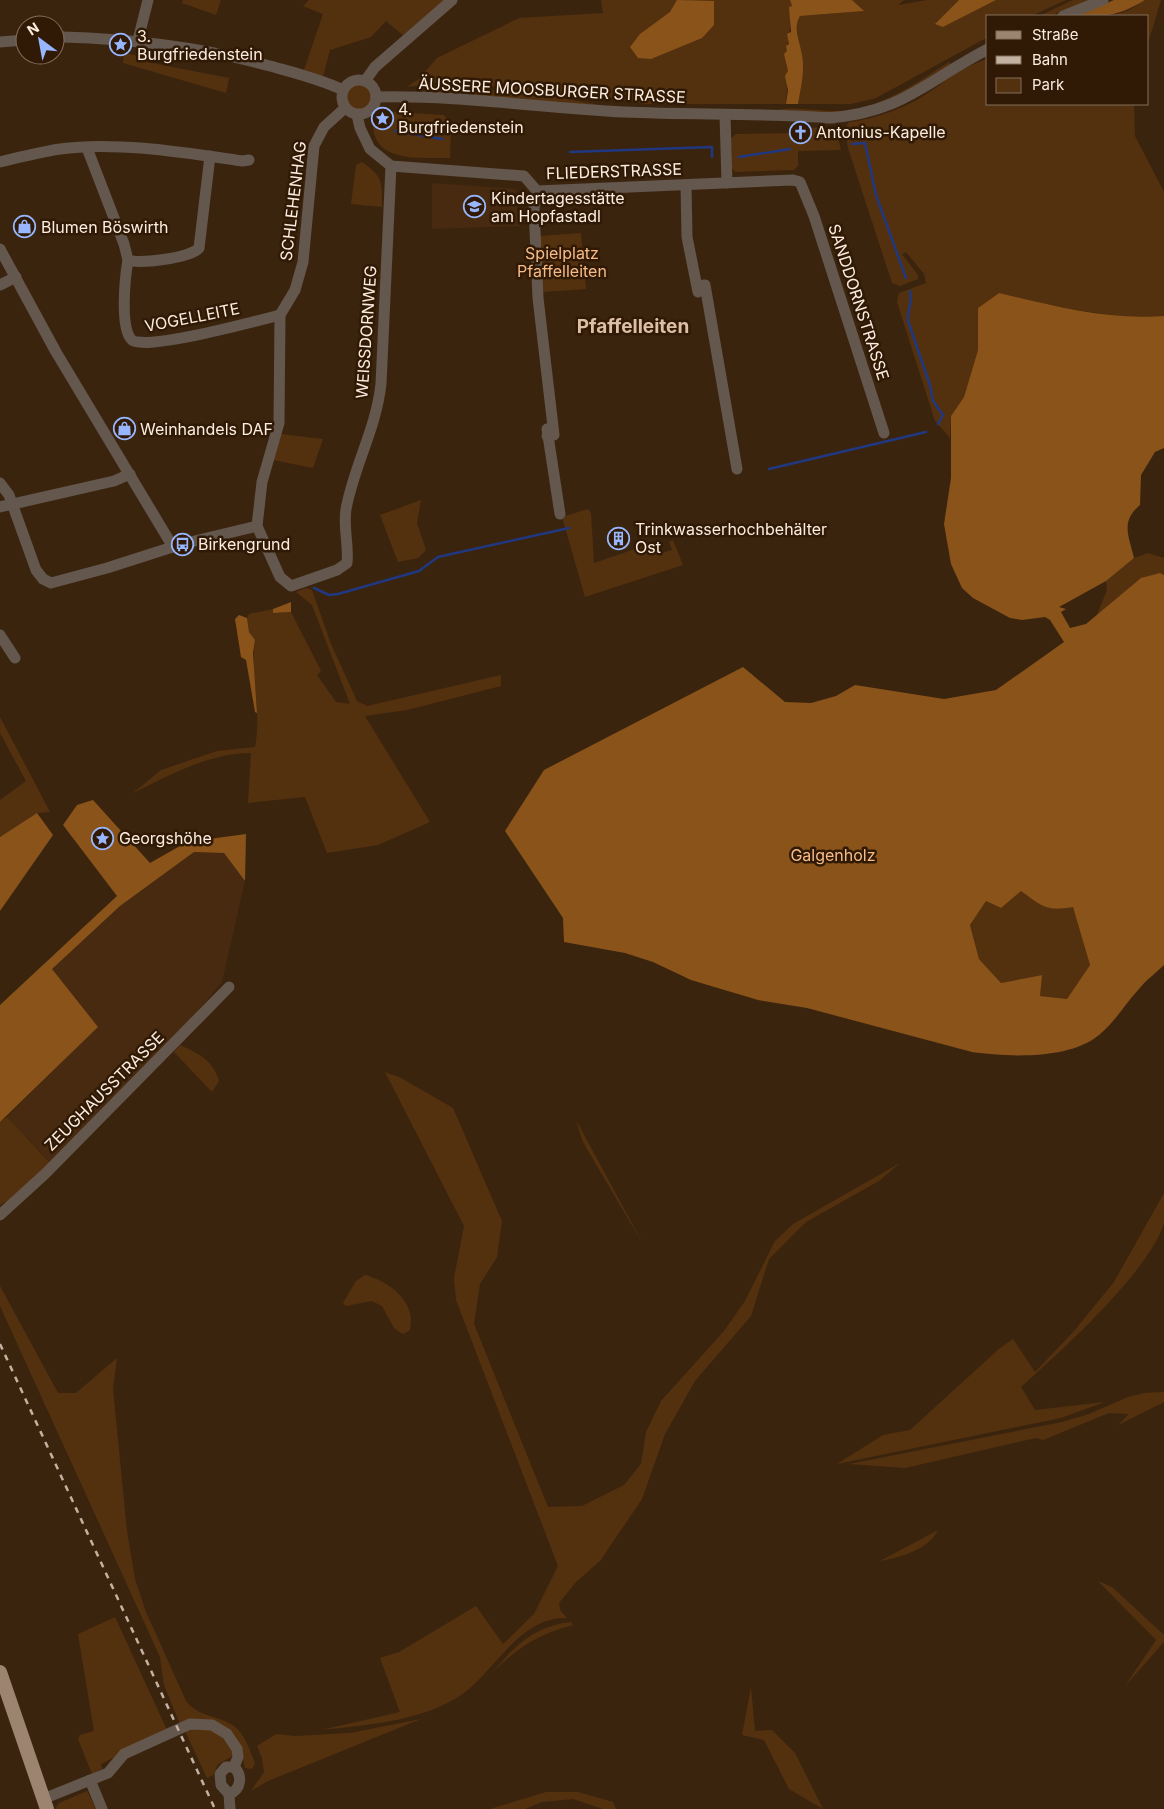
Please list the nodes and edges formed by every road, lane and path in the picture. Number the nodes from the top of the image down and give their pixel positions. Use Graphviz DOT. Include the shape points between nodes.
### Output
graph roads {
  1 [pos="148,0"];
  2 [pos="452,0"];
  3 [pos="1102,0"];
  4 [pos="1065,15"];
  5 [pos="65,36"];
  6 [pos="15,40"];
  7 [pos="138,40"];
  8 [pos="0,42"];
  9 [pos="986,50"];
  10 [pos="365,81"];
  11 [pos="343,90"];
  12 [pos="376,97"];
  13 [pos="345,108"];
  14 [pos="357,115"];
  15 [pos="726,116"];
  16 [pos="87,148"];
  17 [pos="210,156"];
  18 [pos="249,160"];
  19 [pos="0,162"];
  20 [pos="391,166"];
  21 [pos="800,182"];
  22 [pos="727,183"];
  23 [pos="686,185"];
  24 [pos="537,191"];
  25 [pos="0,249"];
  26 [pos="128,260"];
  27 [pos="16,277"];
  28 [pos="0,285"];
  29 [pos="280,315"];
  30 [pos="884,433"];
  31 [pos="737,469"];
  32 [pos="130,474"];
  33 [pos="0,483"];
  34 [pos="12,503"];
  35 [pos="0,507"];
  36 [pos="560,514"];
  37 [pos="257,526"];
  38 [pos="173,547"];
  39 [pos="0,635"];
  40 [pos="15,658"];
  41 [pos="229,987"];
  42 [pos="0,1215"];
  43 [pos="0,1672"];
  44 [pos="234,1767"];
  45 [pos="90,1780"];
  46 [pos="229,1794"];
  47 [pos="45,1804"];
  48 [pos="102,1809"];
  49 [pos="230,1809"];
  1 -- 7 [label="street"];
  2 -- 10 [label="street" via="375,67"];
  3 -- 4 [label="street"];
  5 -- 7 [label="street"];
  6 -- 8 [label="street"];
  7 -- 11 [label="street" via="242,58"];
  9 -- 15 [label="street, ÄUSSERE MOOSBURGER STRASSE" via="905,99 866,114 833,118 774,114"];
  10 -- 11 [label="street" via="352,81"];
  10 -- 12 [label="street" via="374,88"];
  11 -- 13 [label="street" via="341,96"];
  12 -- 14 [label="street" via="371,110"];
  12 -- 15 [label="street, ÄUSSERE MOOSBURGER STRASSE"];
  13 -- 14 [label="street"];
  13 -- 29 [label="street, SCHLEHENHAG" via="324,127 314,146 303,262 295,290"];
  14 -- 20 [label="street" via="370,149"];
  15 -- 22 [label="street"];
  16 -- 17 [label="street"];
  16 -- 19 [label="street" via="59,149"];
  16 -- 26 [label="street"];
  17 -- 18 [label="street"];
  17 -- 26 [label="street" via="197,250 139,263"];
  20 -- 24 [label="street, FLIEDERSTRASSE" via="524,176"];
  20 -- 37 [label="street, WEISSDORNWEG" via="380,391 369,441 347,507 344,525 347,563 296,586 287,584 280,577"];
  21 -- 22 [label="street, FLIEDERSTRASSE"];
  21 -- 30 [label="street, SANDDORNSTRASSE"];
  22 -- 23 [label="street, FLIEDERSTRASSE"];
  23 -- 24 [label="street, FLIEDERSTRASSE"];
  23 -- 31 [label="street" via="687,237 698,286 705,285"];
  24 -- 36 [label="street" via="534,208 538,298 552,420 546,421"];
  25 -- 27 [label="street"];
  26 -- 29 [label="street, VOGELLEITE" via="125,310 130,338 135,342 142,344 183,338"];
  27 -- 28 [label="street"];
  27 -- 32 [label="street"];
  29 -- 37 [label="street" via="279,423 262,482"];
  32 -- 34 [label="street" via="114,481"];
  32 -- 38 [label="street"];
  33 -- 34 [label="street"];
  34 -- 35 [label="street"];
  34 -- 38 [label="street" via="36,570 50,582"];
  37 -- 38 [label="street"];
  39 -- 40 [label="street"];
  41 -- 42 [label="street, ZEUGHAUSSTRASSE" via="45,1174"];
  43 -- 47 [label="main road"];
  44 -- 45 [label="street" via="238,1752 231,1738 217,1727 200,1723 186,1725 128,1753 108,1772"];
  44 -- 46 [label="street" via="240,1779 235,1791"];
  44 -- 46 [label="street" via="226,1767 220,1774 221,1785"];
  45 -- 47 [label="street"];
  45 -- 48 [label="street"];
  46 -- 49 [label="street"];
}
